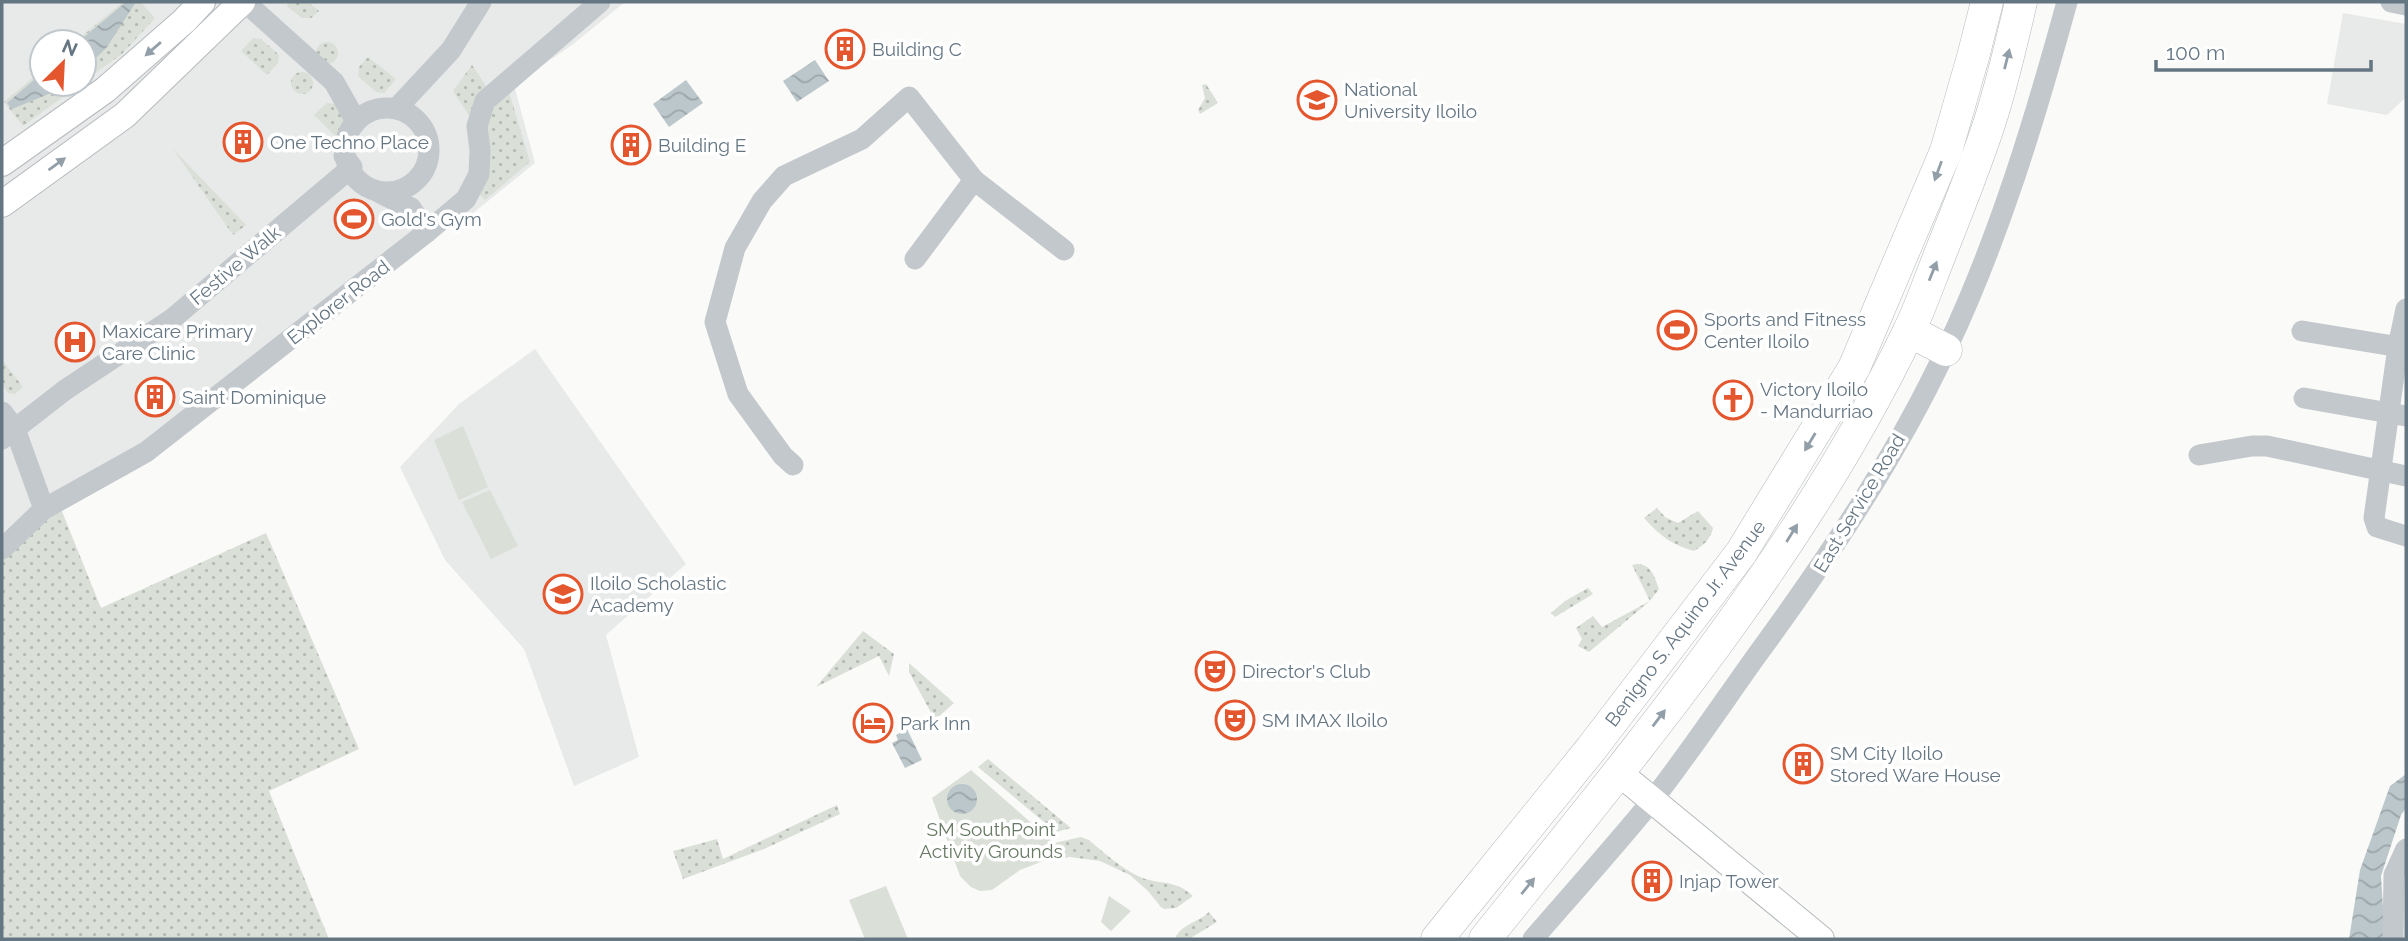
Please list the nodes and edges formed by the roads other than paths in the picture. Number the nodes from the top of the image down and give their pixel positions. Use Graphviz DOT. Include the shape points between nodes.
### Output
graph roads {
  1 [pos="202,2"];
  2 [pos="244,2"];
  3 [pos="481,2"];
  4 [pos="600,2"];
  5 [pos="1987,2"];
  6 [pos="2021,2"];
  7 [pos="2067,2"];
  8 [pos="2391,2"];
  9 [pos="2406,5"];
  10 [pos="184,21"];
  11 [pos="203,41"];
  12 [pos="1959,106"];
  13 [pos="396,109"];
  14 [pos="1991,117"];
  15 [pos="356,121"];
  16 [pos="344,156"];
  17 [pos="2,163"];
  18 [pos="974,180"];
  19 [pos="380,193"];
  20 [pos="2,204"];
  21 [pos="427,232"];
  22 [pos="1064,250"];
  23 [pos="915,259"];
  24 [pos="2406,309"];
  25 [pos="1909,331"];
  26 [pos="2302,331"];
  27 [pos="2402,348"];
  28 [pos="1946,350"];
  29 [pos="2304,398"];
  30 [pos="2397,414"];
  31 [pos="6,426"];
  32 [pos="2199,455"];
  33 [pos="793,465"];
  34 [pos="2379,472"];
  35 [pos="2406,476"];
  36 [pos="44,509"];
  37 [pos="2406,536"];
  38 [pos="2,549"];
  39 [pos="1618,772"];
  40 [pos="1652,800"];
  41 [pos="2406,849"];
  42 [pos="1819,938"];
  43 [pos="1437,939"];
  44 [pos="1485,939"];
  45 [pos="1534,939"];
  46 [pos="2393,939"];
  1 -- 10 [label="main road"];
  2 -- 11 [label="main road"];
  2 -- 15 [label="street" via="334,82"];
  3 -- 13 [label="street" via="451,50"];
  4 -- 21 [label="street, Explorer Road" via="485,102 477,126 479,174 466,199"];
  5 -- 12 [label="highway, Benigno S. Aquino Jr. Avenue"];
  14 -- 6 [label="highway, Benigno S. Aquino Jr. Avenue, one-way"];
  7 -- 28 [label="street, East Service Road" via="2016,174"];
  8 -- 9 [label="street"];
  10 -- 11 [label="main road" via="191,18 203,23"];
  10 -- 17 [label="main road, one-way" via="106,90"];
  20 -- 11 [label="main road, one-way" via="125,115"];
  12 -- 14 [label="highway"];
  12 -- 43 [label="highway, Benigno S. Aquino Jr. Avenue, one-way" via="1934,183 1854,368 1766,515 1591,749"];
  13 -- 15 [label="street" via="382,107"];
  13 -- 19 [label="street" via="425,131 429,157 418,180 407,188"];
  25 -- 14 [label="highway, Benigno S. Aquino Jr. Avenue, one-way"];
  15 -- 16 [label="street" via="349,130"];
  16 -- 19 [label="street" via="356,180"];
  16 -- 31 [label="street, Festive Walk" via="352,167 172,319"];
  18 -- 22 [label="street"];
  18 -- 23 [label="street"];
  18 -- 33 [label="street" via="909,97 862,139 783,176 762,201 735,248 715,322 738,394"];
  19 -- 21 [label="street" via="411,208"];
  21 -- 36 [label="street, Explorer Road" via="146,452"];
  24 -- 27 [label="street"];
  25 -- 28 [label="highway"];
  39 -- 25 [label="highway, Benigno S. Aquino Jr. Avenue, one-way" via="1774,561 1832,471"];
  26 -- 27 [label="street"];
  27 -- 30 [label="street"];
  28 -- 40 [label="street, East Service Road" via="1868,491 1809,584"];
  29 -- 30 [label="street"];
  30 -- 34 [label="street"];
  31 -- 36 [label="street"];
  32 -- 34 [label="street" via="2267,446"];
  34 -- 35 [label="street"];
  34 -- 37 [label="street" via="2377,527"];
  36 -- 38 [label="street, Explorer Road"];
  39 -- 40 [label="main road"];
  44 -- 39 [label="highway, Benigno S. Aquino Jr. Avenue, one-way"];
  40 -- 42 [label="main road"];
  40 -- 45 [label="street, East Service Road"];
  41 -- 46 [label="street" via="2394,875"];
}
